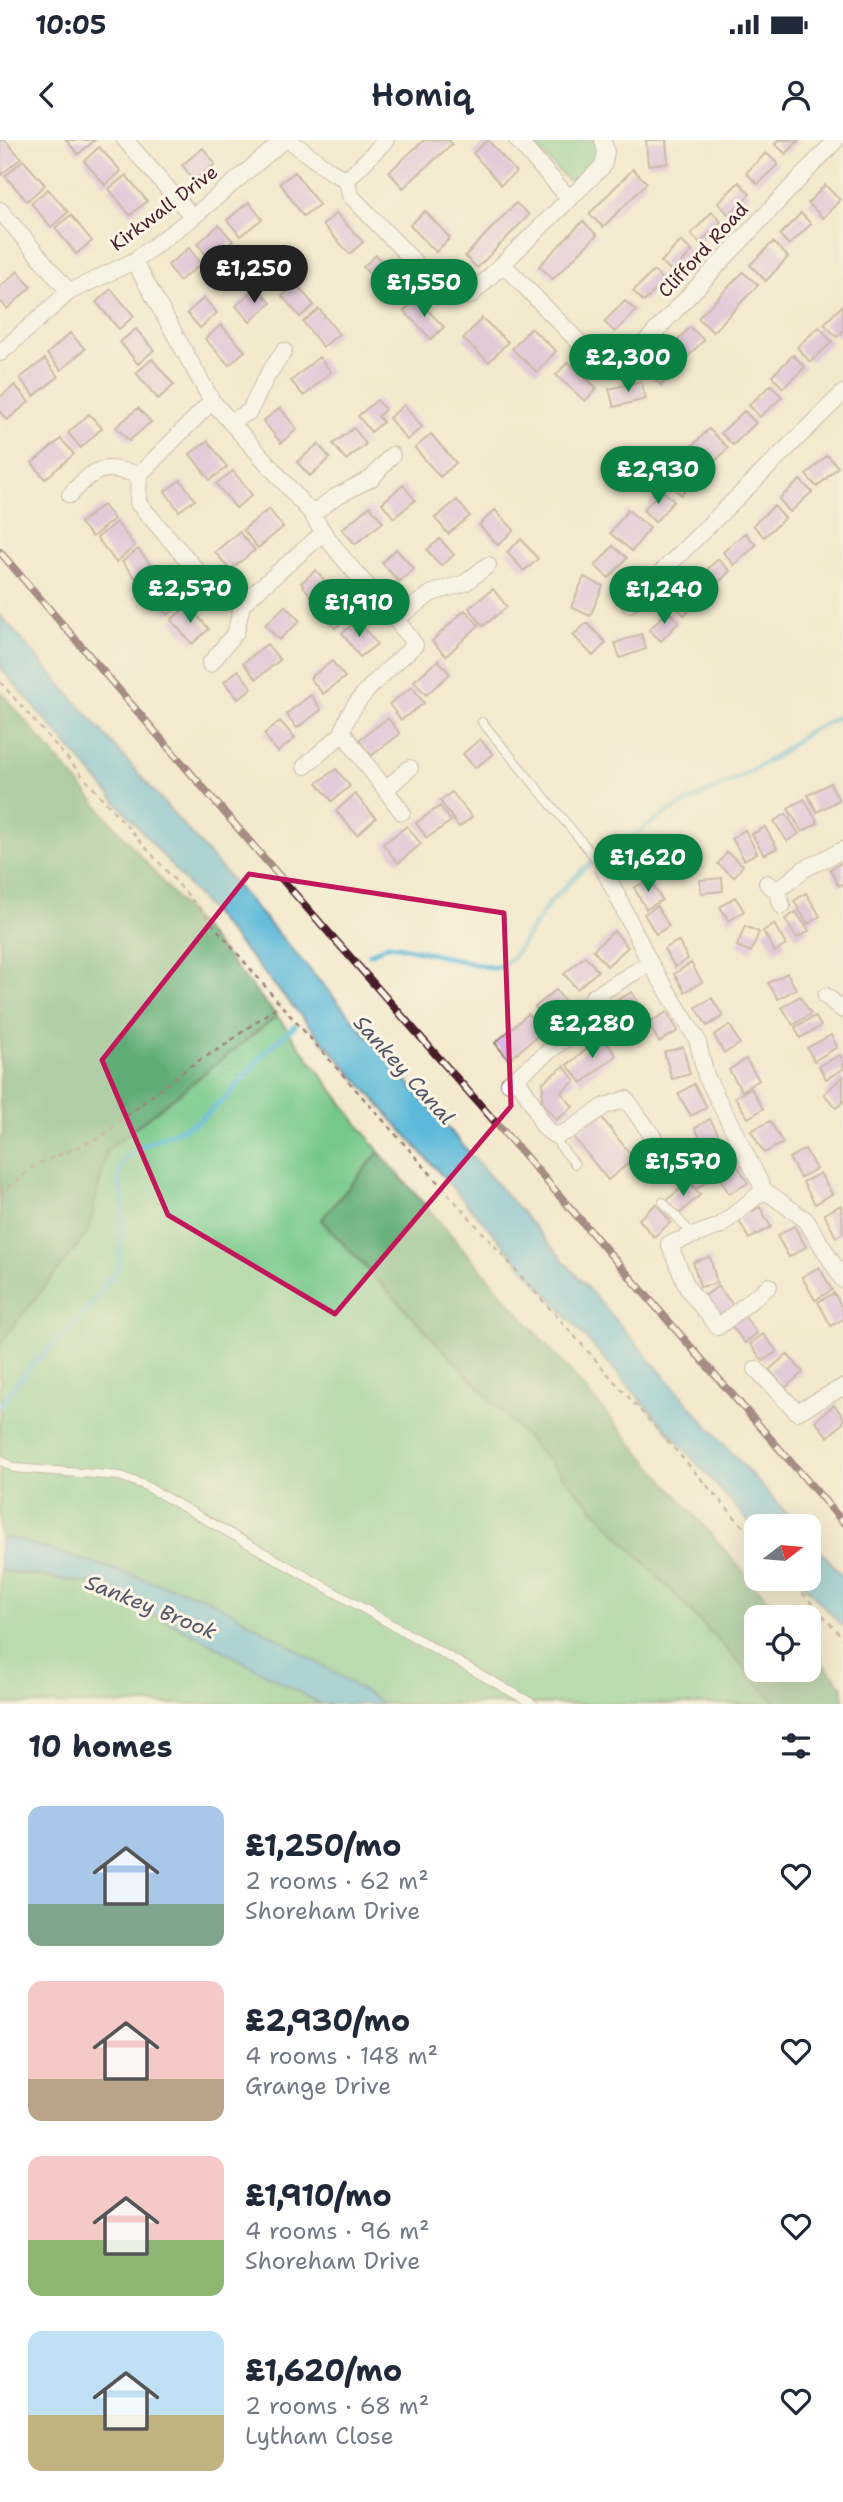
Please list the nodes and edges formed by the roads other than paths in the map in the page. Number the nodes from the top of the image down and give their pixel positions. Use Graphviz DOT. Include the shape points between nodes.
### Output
graph roads {
  1 [pos="125,140"];
  2 [pos="284,140"];
  3 [pos="289,140"];
  4 [pos="386,140"];
  5 [pos="517,140"];
  6 [pos="603,140"];
  7 [pos="836,140"];
  8 [pos="346,180"];
  9 [pos="570,199"];
  10 [pos="0,210"];
  11 [pos="193,217"];
  12 [pos="134,261"];
  13 [pos="504,265"];
  14 [pos="69,292"];
  15 [pos="284,351"];
  16 [pos="0,353"];
  17 [pos="843,393"];
  18 [pos="212,401"];
  19 [pos="230,422"];
  20 [pos="392,455"];
  21 [pos="139,475"];
  22 [pos="69,495"];
  23 [pos="312,513"];
  24 [pos="323,533"];
  25 [pos="488,565"];
  26 [pos="242,604"];
  27 [pos="629,604"];
  28 [pos="397,618"];
  29 [pos="210,664"];
  30 [pos="482,722"];
  31 [pos="343,733"];
  32 [pos="304,765"];
  33 [pos="410,768"];
  34 [pos="386,789"];
  35 [pos="402,812"];
  36 [pos="843,850"];
  37 [pos="603,867"];
  38 [pos="776,893"];
  39 [pos="650,963"];
  40 [pos="826,996"];
  41 [pos="588,1006"];
  42 [pos="843,1010"];
  43 [pos="613,1038"];
  44 [pos="556,1136"];
  45 [pos="659,1145"];
  46 [pos="575,1164"];
  47 [pos="764,1190"];
  48 [pos="663,1202"];
  49 [pos="694,1236"];
  50 [pos="843,1280"];
  51 [pos="769,1286"];
  52 [pos="756,1368"];
  53 [pos="843,1387"];
  54 [pos="0,1460"];
  55 [pos="533,1704"];
  1 -- 11 [label="street"];
  2 -- 11 [label="street, Kirkwall Drive"];
  3 -- 8 [label="street"];
  4 -- 8 [label="street"];
  5 -- 9 [label="street"];
  6 -- 9 [label="street" via="603,166"];
  7 -- 13 [label="street, Clifford Road" via="635,353 619,363 599,363"];
  8 -- 13 [label="street" via="350,195 447,297 470,296"];
  9 -- 13 [label="street"];
  10 -- 14 [label="street"];
  11 -- 12 [label="street, Kirkwall Drive"];
  12 -- 14 [label="street, Kirkwall Drive"];
  12 -- 18 [label="street"];
  14 -- 16 [label="street, Kirkwall Drive"];
  15 -- 19 [label="street" via="250,412"];
  17 -- 27 [label="street"];
  18 -- 19 [label="street"];
  18 -- 21 [label="street"];
  19 -- 23 [label="street"];
  20 -- 23 [label="street" via="372,478"];
  21 -- 22 [label="street" via="114,467 91,472"];
  21 -- 26 [label="street" via="138,503 214,590"];
  23 -- 24 [label="street"];
  24 -- 26 [label="street"];
  24 -- 28 [label="street"];
  25 -- 28 [label="street" via="465,583 432,593"];
  26 -- 29 [label="street" via="236,632"];
  28 -- 31 [label="street" via="415,645 345,719"];
  30 -- 37 [label="lane"];
  31 -- 32 [label="street"];
  31 -- 34 [label="street"];
  33 -- 34 [label="street"];
  34 -- 35 [label="street"];
  36 -- 38 [label="street" via="804,869"];
  37 -- 39 [label="street"];
  39 -- 41 [label="street" via="593,997"];
  39 -- 47 [label="street" via="697,1039 706,1076"];
  40 -- 42 [label="street"];
  41 -- 43 [label="lane"];
  41 -- 44 [label="street" via="576,1030 513,1080 539,1122"];
  44 -- 45 [label="street" via="605,1106 626,1099"];
  44 -- 46 [label="lane"];
  47 -- 49 [label="street" via="720,1226"];
  47 -- 50 [label="street" via="806,1220"];
  48 -- 49 [label="lane"];
  49 -- 51 [label="street" via="669,1244 688,1289 718,1327"];
  52 -- 53 [label="street" via="797,1412"];
  54 -- 55 [label="lane" via="13,1468 120,1476 144,1485"];
}
